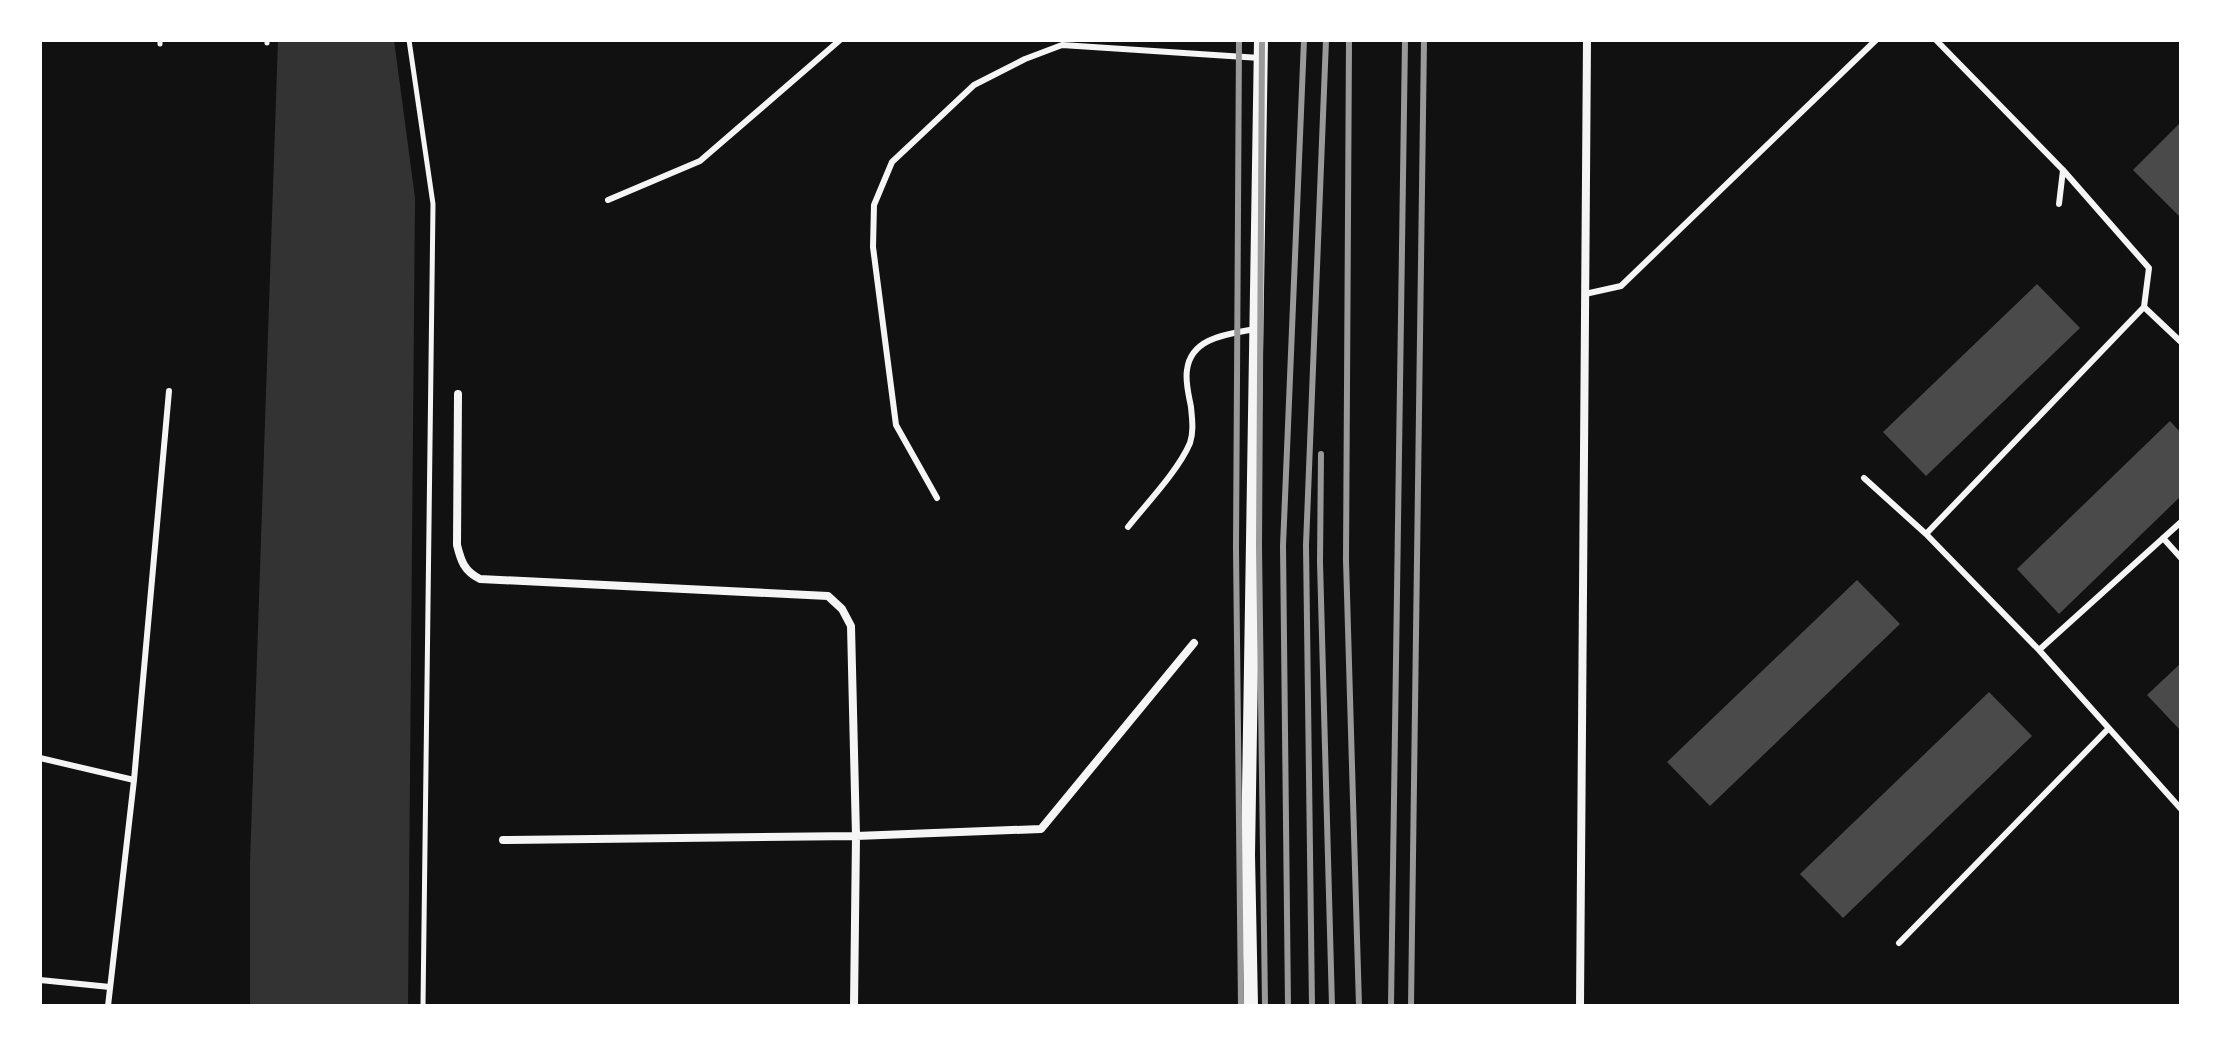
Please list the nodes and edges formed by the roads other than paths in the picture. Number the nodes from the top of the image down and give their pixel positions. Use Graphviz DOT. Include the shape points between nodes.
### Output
graph roads {
  1 [pos="840,40"];
  2 [pos="1261,40"];
  3 [pos="1587,40"];
  4 [pos="1876,40"];
  5 [pos="1936,40"];
  6 [pos="1261,58"];
  7 [pos="2063,170"];
  8 [pos="608,200"];
  9 [pos="2059,204"];
  10 [pos="1585,294"];
  11 [pos="2144,307"];
  12 [pos="1255,329"];
  13 [pos="2181,342"];
  14 [pos="169,391"];
  15 [pos="458,394"];
  16 [pos="1864,478"];
  17 [pos="937,498"];
  18 [pos="2181,522"];
  19 [pos="1128,527"];
  20 [pos="1926,534"];
  21 [pos="2163,538"];
  22 [pos="2181,558"];
  23 [pos="1194,643"];
  24 [pos="2039,650"];
  25 [pos="2108,729"];
  26 [pos="40,758"];
  27 [pos="134,780"];
  28 [pos="2181,809"];
  29 [pos="856,836"];
  30 [pos="503,840"];
  31 [pos="1899,943"];
  32 [pos="40,980"];
  33 [pos="110,987"];
  34 [pos="108,1006"];
  35 [pos="854,1006"];
  36 [pos="1251,1006"];
  37 [pos="1580,1006"];
  1 -- 8 [label="lane" via="700,161"];
  2 -- 6 [label="street"];
  3 -- 10 [label="street"];
  4 -- 10 [label="lane" via="1621,286"];
  5 -- 7 [label="lane"];
  6 -- 12 [label="street"];
  6 -- 17 [label="lane" via="1062,45 974,85 892,162 874,205 873,247 896,425"];
  7 -- 9 [label="lane"];
  7 -- 11 [label="lane" via="2149,268"];
  10 -- 37 [label="street"];
  11 -- 13 [label="lane"];
  11 -- 20 [label="lane"];
  12 -- 19 [label="lane" via="1211,339 1191,358 1190,442"];
  12 -- 36 [label="street"];
  14 -- 27 [label="lane"];
  15 -- 29 [label="street" via="457,545 468,573 480,579 828,596 842,609 851,626"];
  16 -- 20 [label="lane"];
  18 -- 21 [label="lane"];
  20 -- 24 [label="lane"];
  21 -- 22 [label="lane"];
  21 -- 24 [label="lane"];
  23 -- 29 [label="street" via="1041,829"];
  24 -- 25 [label="lane"];
  25 -- 28 [label="lane"];
  25 -- 31 [label="lane"];
  26 -- 27 [label="lane"];
  27 -- 33 [label="lane"];
  29 -- 30 [label="street"];
  29 -- 35 [label="street"];
  32 -- 33 [label="lane"];
  33 -- 34 [label="lane"];
}
